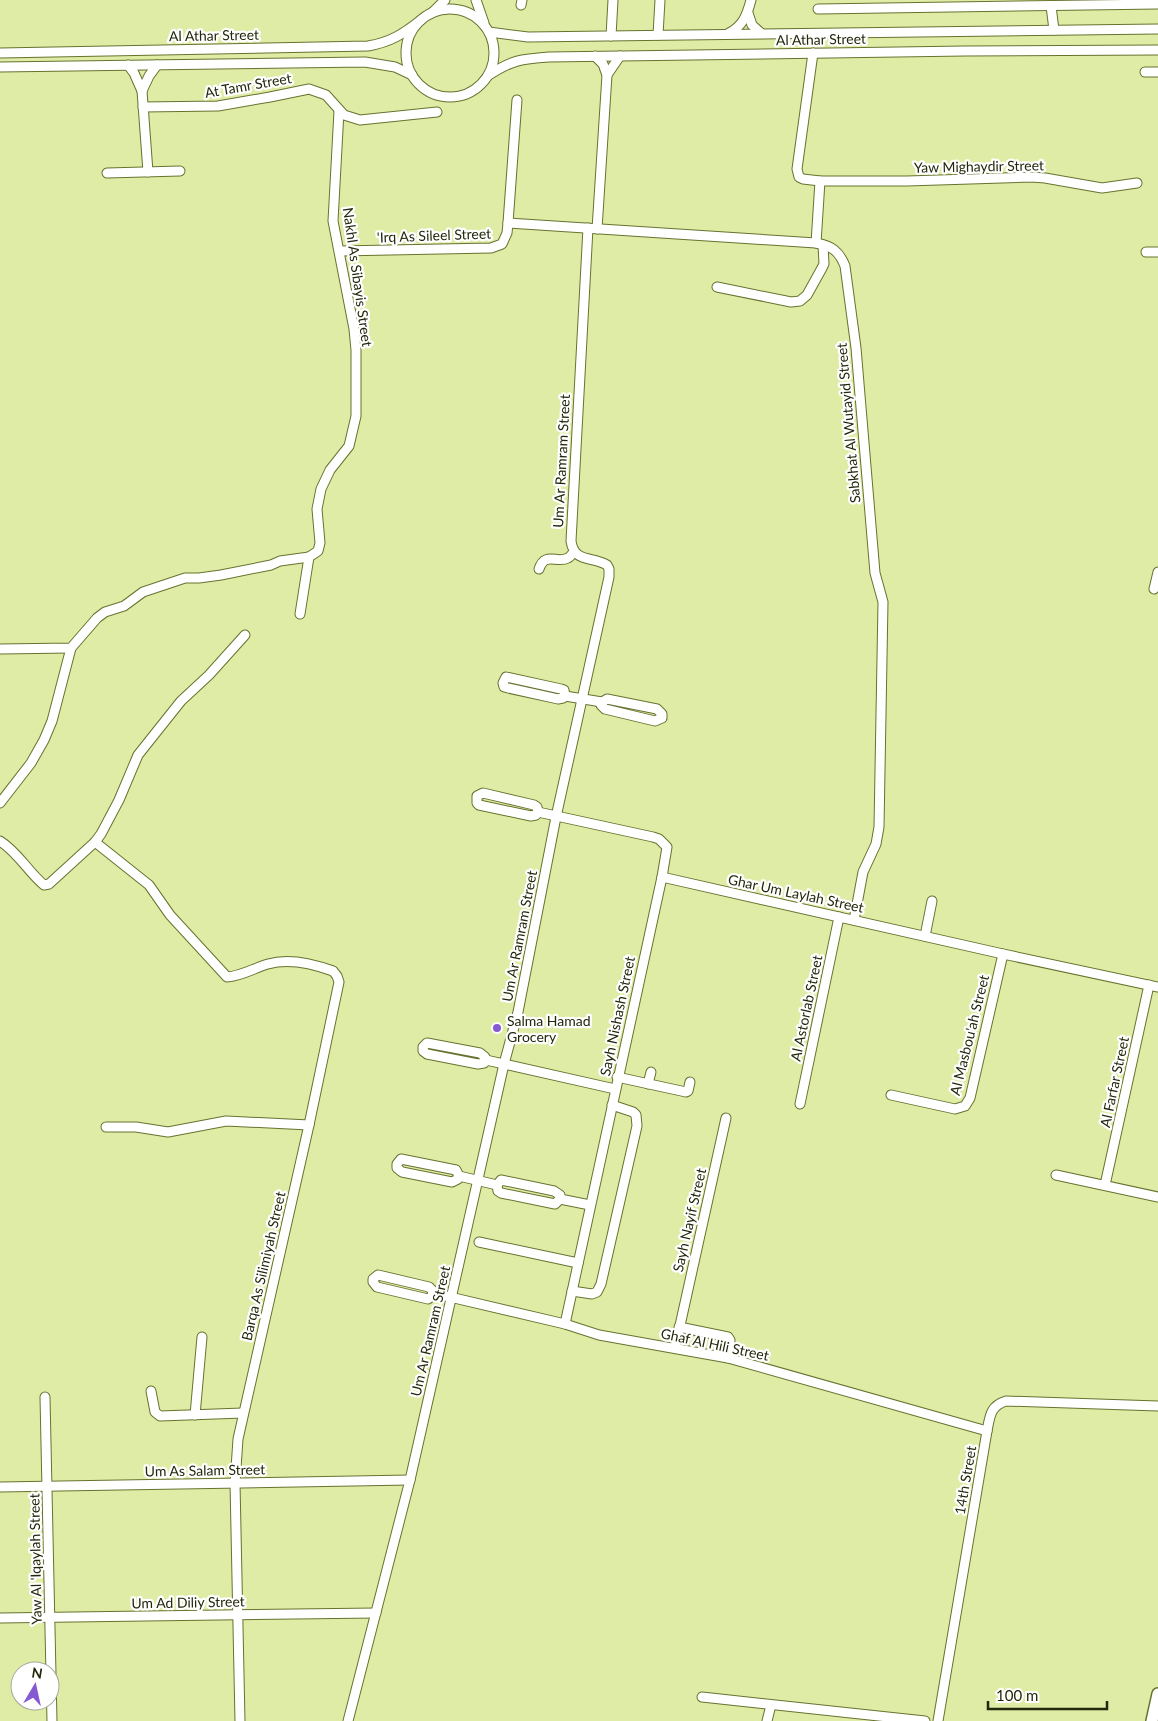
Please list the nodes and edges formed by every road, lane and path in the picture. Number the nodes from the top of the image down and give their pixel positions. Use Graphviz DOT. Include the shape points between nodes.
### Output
graph roads {
  1 [pos="445,0"];
  2 [pos="476,0"];
  3 [pos="613,0"];
  4 [pos="660,0"];
  5 [pos="751,0"];
  6 [pos="1019,3"];
  7 [pos="1158,4"];
  8 [pos="1051,6"];
  9 [pos="818,9"];
  10 [pos="432,13"];
  11 [pos="748,13"];
  12 [pos="421,20"];
  13 [pos="1158,29"];
  14 [pos="488,30"];
  15 [pos="1054,30"];
  16 [pos="729,33"];
  17 [pos="761,33"];
  18 [pos="658,35"];
  19 [pos="611,36"];
  20 [pos="1158,50"];
  21 [pos="0,53"];
  22 [pos="813,53"];
  23 [pos="595,56"];
  24 [pos="620,56"];
  25 [pos="128,65"];
  26 [pos="157,65"];
  27 [pos="0,67"];
  28 [pos="1145,72"];
  29 [pos="1158,72"];
  30 [pos="412,75"];
  31 [pos="489,75"];
  32 [pos="607,75"];
  33 [pos="142,90"];
  34 [pos="517,100"];
  35 [pos="143,107"];
  36 [pos="338,111"];
  37 [pos="437,112"];
  38 [pos="180,170"];
  39 [pos="148,172"];
  40 [pos="107,173"];
  41 [pos="820,181"];
  42 [pos="1137,184"];
  43 [pos="508,223"];
  44 [pos="592,229"];
  45 [pos="819,244"];
  46 [pos="340,251"];
  47 [pos="1146,252"];
  48 [pos="1158,252"];
  49 [pos="717,287"];
  50 [pos="574,552"];
  51 [pos="310,557"];
  52 [pos="539,569"];
  53 [pos="1158,572"];
  54 [pos="1154,589"];
  55 [pos="300,614"];
  56 [pos="245,635"];
  57 [pos="70,648"];
  58 [pos="0,649"];
  59 [pos="565,696"];
  60 [pos="583,699"];
  61 [pos="602,702"];
  62 [pos="0,803"];
  63 [pos="538,812"];
  64 [pos="556,817"];
  65 [pos="0,841"];
  66 [pos="95,842"];
  67 [pos="662,877"];
  68 [pos="932,901"];
  69 [pos="839,917"];
  70 [pos="854,920"];
  71 [pos="925,936"];
  72 [pos="1003,954"];
  73 [pos="1153,986"];
  74 [pos="486,1060"];
  75 [pos="504,1064"];
  76 [pos="651,1072"];
  77 [pos="617,1077"];
  78 [pos="690,1082"];
  79 [pos="648,1084"];
  80 [pos="615,1089"];
  81 [pos="891,1095"];
  82 [pos="800,1104"];
  83 [pos="612,1105"];
  84 [pos="726,1118"];
  85 [pos="309,1125"];
  86 [pos="106,1127"];
  87 [pos="1056,1175"];
  88 [pos="459,1176"];
  89 [pos="478,1180"];
  90 [pos="1106,1185"];
  91 [pos="1158,1197"];
  92 [pos="590,1205"];
  93 [pos="479,1242"];
  94 [pos="578,1263"];
  95 [pos="572,1292"];
  96 [pos="433,1293"];
  97 [pos="452,1298"];
  98 [pos="565,1324"];
  99 [pos="679,1327"];
  100 [pos="202,1337"];
  101 [pos="675,1348"];
  102 [pos="728,1358"];
  103 [pos="151,1390"];
  104 [pos="45,1397"];
  105 [pos="1158,1406"];
  106 [pos="243,1413"];
  107 [pos="195,1415"];
  108 [pos="987,1431"];
  109 [pos="410,1480"];
  110 [pos="235,1483"];
  111 [pos="47,1486"];
  112 [pos="0,1487"];
  113 [pos="376,1613"];
  114 [pos="238,1615"];
  115 [pos="50,1617"];
  116 [pos="0,1618"];
  117 [pos="1158,1694"];
  118 [pos="702,1697"];
  119 [pos="771,1705"];
  120 [pos="52,1721"];
  121 [pos="240,1721"];
  122 [pos="348,1721"];
  123 [pos="767,1721"];
  124 [pos="925,1721"];
  125 [pos="938,1721"];
  126 [pos="1152,1721"];
  1 -- 10 [label="street"];
  2 -- 14 [label="street"];
  3 -- 19 [label="street"];
  4 -- 18 [label="street"];
  5 -- 11 [label="street"];
  6 -- 8 [label="street"];
  6 -- 9 [label="street"];
  7 -- 8 [label="street"];
  8 -- 15 [label="street"];
  10 -- 12 [label="street"];
  10 -- 14 [label="street" via="456,9 468,12"];
  11 -- 16 [label="street"];
  11 -- 17 [label="street" via="752,24"];
  12 -- 21 [label="street, Al Athar Street" via="397,38 368,46"];
  12 -- 30 [label="street" via="408,40 406,52"];
  13 -- 15 [label="street, Al Athar Street"];
  14 -- 19 [label="street, Al Athar Street" via="528,37"];
  14 -- 31 [label="street" via="495,54"];
  15 -- 17 [label="street, Al Athar Street"];
  16 -- 17 [label="street, Al Athar Street"];
  16 -- 18 [label="street, Al Athar Street"];
  18 -- 19 [label="street, Al Athar Street"];
  20 -- 22 [label="street, Al Athar Street"];
  22 -- 24 [label="street, Al Athar Street"];
  22 -- 41 [label="street, Yaw Mighaydir Street" via="797,169 803,180"];
  23 -- 24 [label="street, Al Athar Street"];
  23 -- 31 [label="street, Al Athar Street" via="515,61"];
  23 -- 32 [label="street"];
  24 -- 32 [label="street"];
  25 -- 26 [label="street"];
  25 -- 27 [label="street"];
  25 -- 33 [label="street"];
  26 -- 30 [label="street" via="365,62 395,67"];
  26 -- 33 [label="street"];
  28 -- 29 [label="street"];
  30 -- 31 [label="street" via="428,91 450,97 472,91"];
  32 -- 44 [label="street, Um Ar Ramram Street"];
  33 -- 35 [label="street"];
  34 -- 43 [label="street, 'Irq As Sileel Street"];
  35 -- 36 [label="street, At Tamr Street" via="218,106 309,89 326,95"];
  35 -- 39 [label="street"];
  36 -- 37 [label="street, At Tamr Street" via="360,120"];
  36 -- 46 [label="street, Nakhl As Sibayis Street" via="333,221"];
  38 -- 39 [label="street"];
  39 -- 40 [label="street"];
  41 -- 42 [label="street, Yaw Mighaydir Street" via="907,182 1031,177 1102,188"];
  41 -- 45 [label="street"];
  43 -- 44 [label="street"];
  43 -- 46 [label="street, 'Irq As Sileel Street" via="502,244 491,248"];
  44 -- 45 [label="street"];
  44 -- 50 [label="street, Um Ar Ramram Street" via="571,534"];
  45 -- 49 [label="street" via="822,268 800,301"];
  45 -- 70 [label="street, Sabkhat Al Wutayid Street" via="838,251 845,266 858,367 875,573 883,602 878,835 863,872"];
  46 -- 51 [label="street, Nakhl As Sibayis Street" via="354,329 356,416 348,446 321,489 317,509 320,543"];
  47 -- 48 [label="street"];
  50 -- 52 [label="street" via="562,560 544,560"];
  50 -- 60 [label="street, Um Ar Ramram Street" via="603,562 609,569"];
  51 -- 55 [label="street, Nakhl As Sibayis Street"];
  51 -- 57 [label="street" via="221,575 185,578 143,592 124,606 97,618"];
  53 -- 54 [label="street"];
  56 -- 66 [label="street" via="181,701 138,755 119,800"];
  57 -- 58 [label="street"];
  57 -- 62 [label="street" via="52,721 44,740 31,763"];
  59 -- 59 [label="street" via="561,689 510,677 503,679 508,688 558,699"];
  59 -- 60 [label="street"];
  60 -- 61 [label="street"];
  60 -- 64 [label="street, Um Ar Ramram Street"];
  61 -- 61 [label="street" via="605,709 655,721 662,718 658,709 607,699"];
  63 -- 63 [label="street, Sayh Nishash Street" via="534,805 483,793 476,799 482,806 530,816"];
  63 -- 64 [label="street, Sayh Nishash Street"];
  64 -- 67 [label="street, Sayh Nishash Street" via="659,839 667,847"];
  64 -- 75 [label="street, Um Ar Ramram Street" via="518,1012"];
  65 -- 66 [label="street" via="44,885"];
  66 -- 85 [label="street, Barqa As Silimiyah Street" via="149,885 170,915 227,977 283,961 326,968 337,976 338,989"];
  67 -- 69 [label="street, Ghar Um Laylah Street"];
  67 -- 77 [label="street, Sayh Nishash Street"];
  68 -- 71 [label="street"];
  69 -- 70 [label="street, Ghar Um Laylah Street"];
  69 -- 82 [label="street, Al Astorlab Street"];
  70 -- 71 [label="street, Ghar Um Laylah Street"];
  71 -- 72 [label="street, Ghar Um Laylah Street"];
  72 -- 73 [label="street, Ghar Um Laylah Street"];
  72 -- 81 [label="street, Al Masbou'ah Street" via="970,1098 965,1106 955,1109"];
  73 -- 90 [label="street, Al Farfar Street"];
  74 -- 74 [label="street" via="483,1054 472,1051 430,1043 422,1047 427,1054 481,1065"];
  74 -- 75 [label="street"];
  75 -- 80 [label="street"];
  75 -- 89 [label="street, Um Ar Ramram Street"];
  76 -- 79 [label="street"];
  77 -- 79 [label="street"];
  77 -- 80 [label="street, Sayh Nishash Street"];
  78 -- 79 [label="street" via="686,1092"];
  80 -- 83 [label="street, Sayh Nishash Street"];
  83 -- 92 [label="street, Sayh Nishash Street"];
  83 -- 95 [label="street" via="634,1112 637,1126 601,1284 592,1294"];
  84 -- 99 [label="street, Sayh Nayif Street"];
  85 -- 86 [label="street" via="226,1121 168,1132"];
  85 -- 106 [label="street, Barqa As Silimiyah Street"];
  87 -- 90 [label="street"];
  88 -- 88 [label="street" via="456,1170 404,1159 397,1164 402,1172 452,1182"];
  88 -- 89 [label="street"];
  89 -- 92 [label="street" via="497,1185 504,1180 554,1191 560,1199"];
  89 -- 97 [label="street, Um Ar Ramram Street"];
  90 -- 91 [label="street"];
  92 -- 94 [label="street, Sayh Nishash Street"];
  93 -- 94 [label="street"];
  94 -- 95 [label="street, Sayh Nishash Street"];
  95 -- 98 [label="street, Sayh Nishash Street"];
  96 -- 96 [label="street, Ghaf Al Hili Street" via="432,1289 391,1278 378,1275 373,1279 377,1287 428,1298"];
  96 -- 97 [label="street, Ghaf Al Hili Street"];
  97 -- 98 [label="street, Ghaf Al Hili Street"];
  97 -- 109 [label="street, Um Ar Ramram Street"];
  98 -- 101 [label="street, Ghaf Al Hili Street" via="598,1335"];
  99 -- 101 [label="street, Sayh Nayif Street"];
  99 -- 102 [label="street" via="728,1337"];
  100 -- 107 [label="street"];
  101 -- 102 [label="street, Ghaf Al Hili Street"];
  102 -- 108 [label="street, Ghaf Al Hili Street"];
  103 -- 107 [label="street" via="157,1415"];
  104 -- 111 [label="street, Yaw Al 'Iqaylah Street"];
  105 -- 108 [label="street, 14th Street" via="1006,1401 997,1404 993,1410"];
  106 -- 107 [label="street"];
  106 -- 110 [label="street, Barqa As Silimiyah Street"];
  108 -- 125 [label="street, 14th Street"];
  109 -- 110 [label="street, Um As Salam Street"];
  109 -- 113 [label="street, Um Ar Ramram Street"];
  110 -- 111 [label="street, Um As Salam Street"];
  110 -- 114 [label="street, Barqa As Silimiyah Street"];
  111 -- 112 [label="street, Um As Salam Street"];
  111 -- 115 [label="street, Yaw Al 'Iqaylah Street"];
  113 -- 114 [label="street, Um Ad Diliy Street"];
  113 -- 122 [label="street, Um Ar Ramram Street"];
  114 -- 115 [label="street, Um Ad Diliy Street"];
  114 -- 121 [label="street, Barqa As Silimiyah Street"];
  115 -- 116 [label="street, Um Ad Diliy Street"];
  115 -- 120 [label="street, Yaw Al 'Iqaylah Street"];
  117 -- 126 [label="main road"];
  118 -- 119 [label="street"];
  119 -- 123 [label="street"];
  119 -- 124 [label="street"];
}
